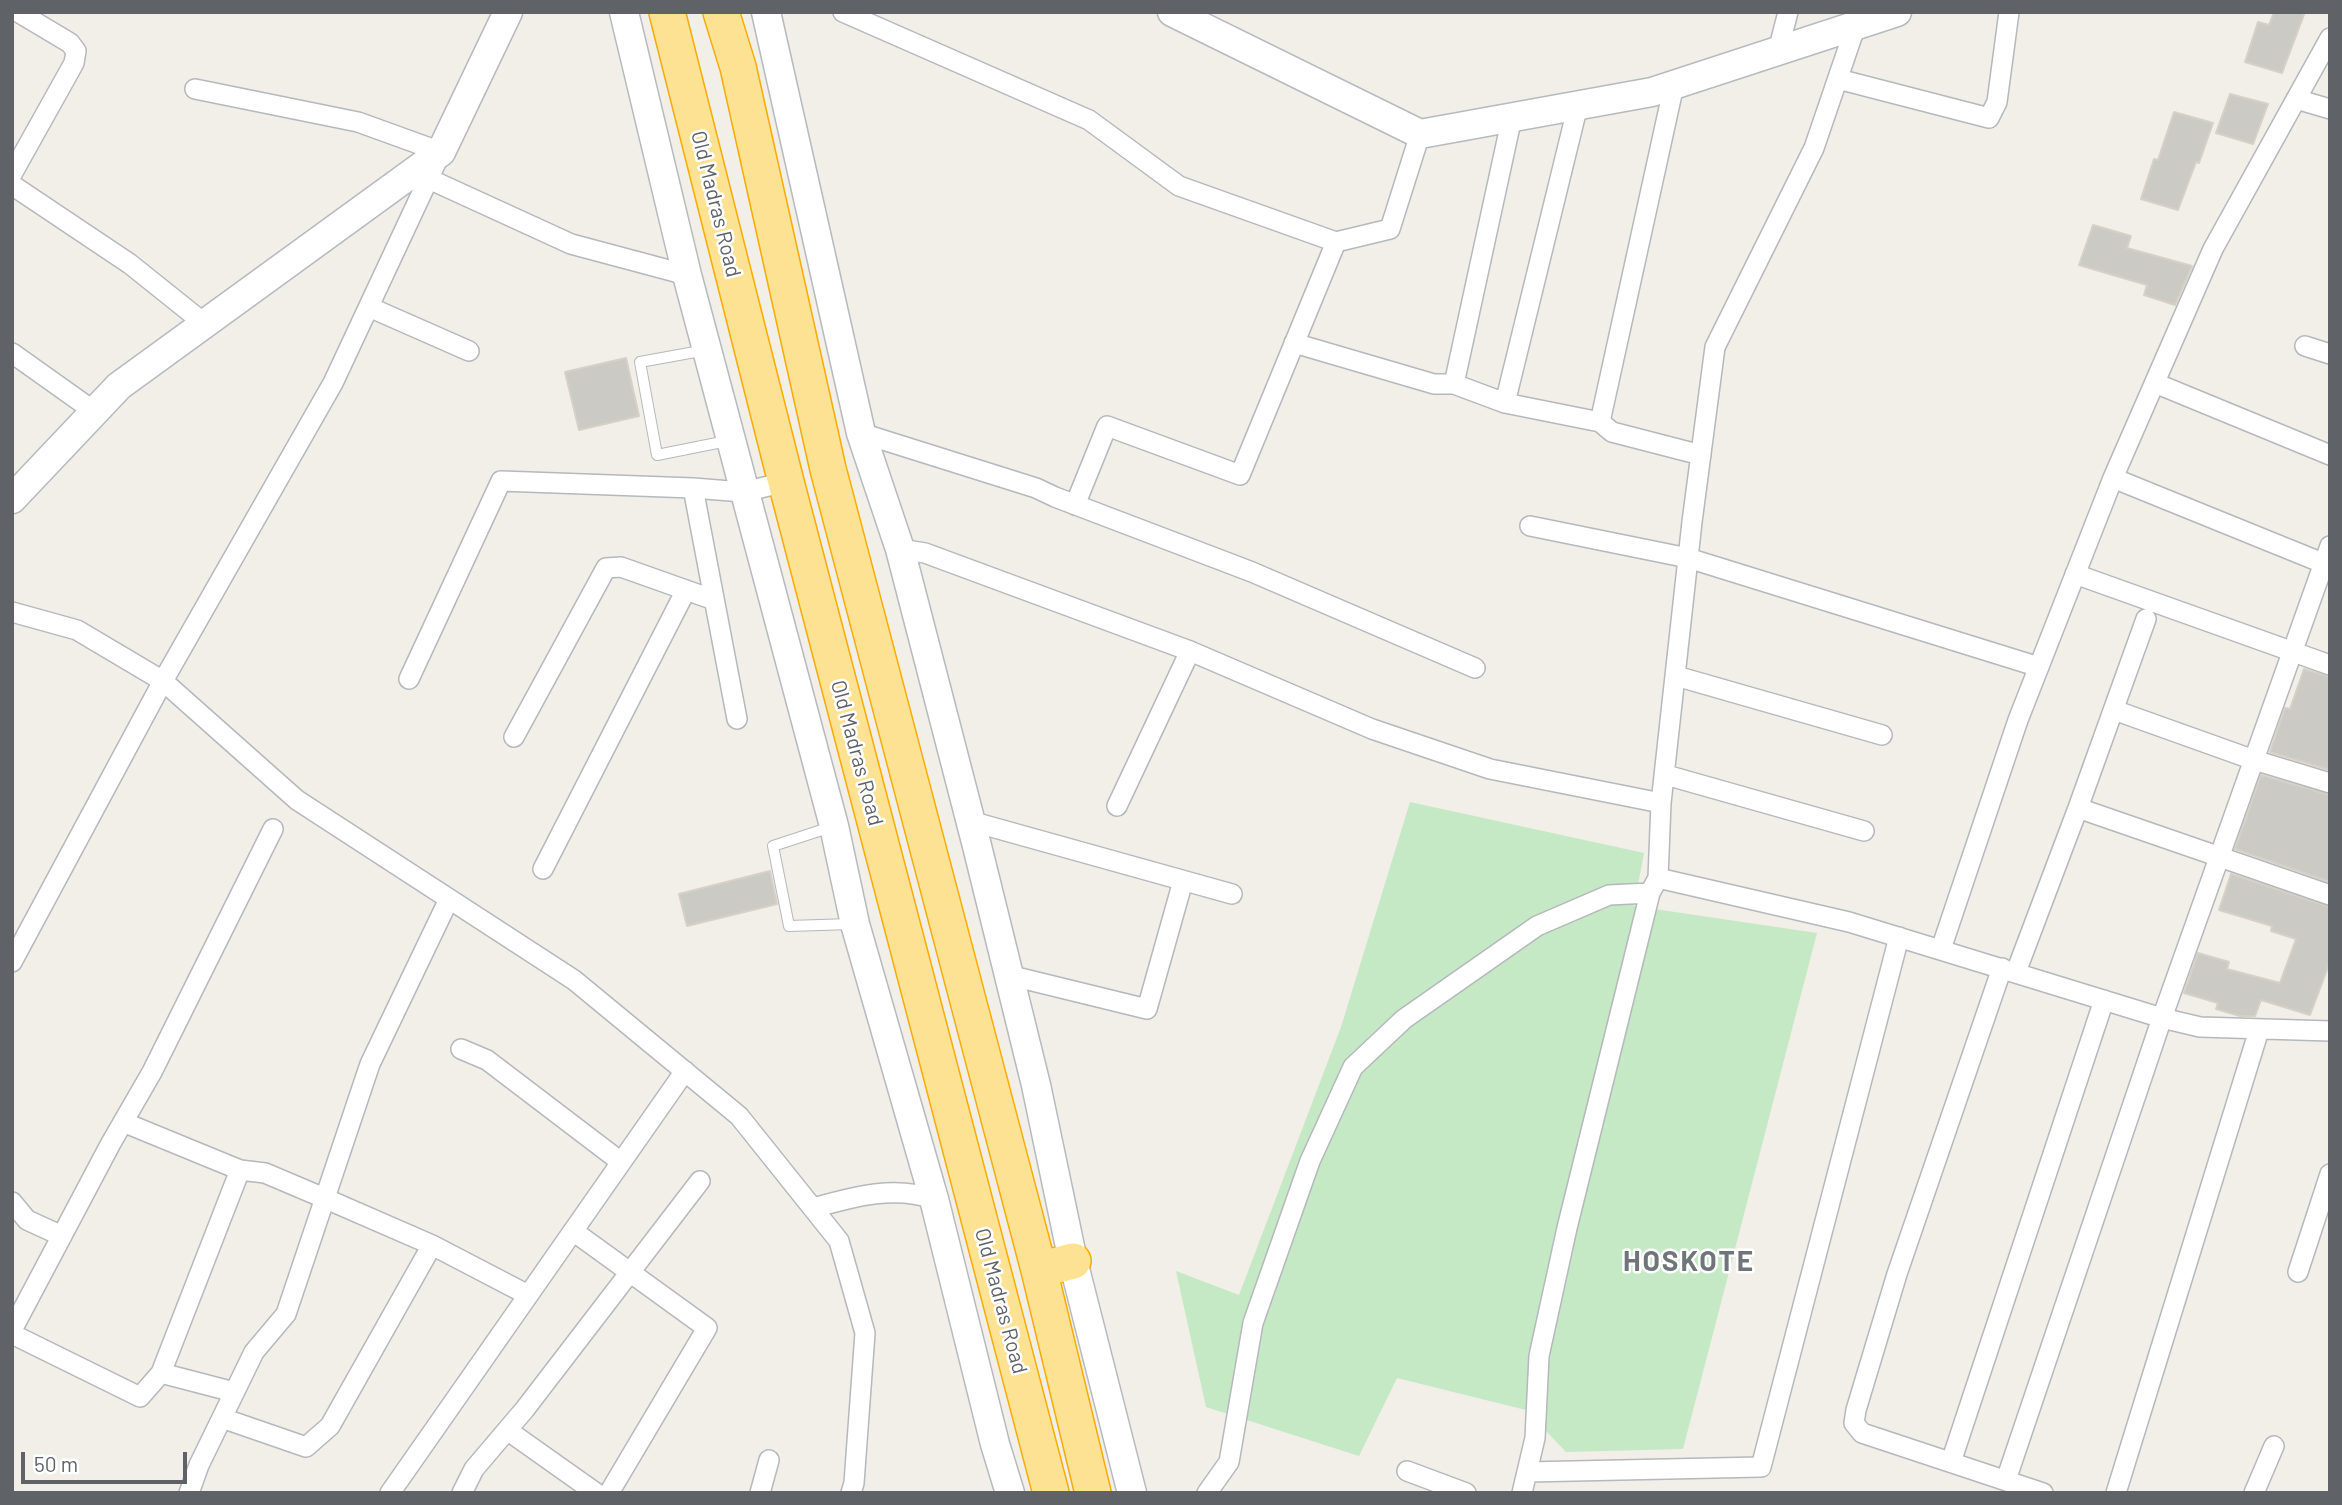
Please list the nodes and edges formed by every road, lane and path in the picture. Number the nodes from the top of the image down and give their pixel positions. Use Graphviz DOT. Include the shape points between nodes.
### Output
graph roads {
  1 [pos="18,12"];
  2 [pos="508,12"];
  3 [pos="624,12"];
  4 [pos="667,12"];
  5 [pos="721,12"];
  6 [pos="766,12"];
  7 [pos="843,12"];
  8 [pos="1172,12"];
  9 [pos="1788,12"];
  10 [pos="1897,12"];
  11 [pos="2009,12"];
  12 [pos="1856,25"];
  13 [pos="2330,38"];
  14 [pos="1778,51"];
  15 [pos="1838,79"];
  16 [pos="1674,85"];
  17 [pos="195,89"];
  18 [pos="2296,99"];
  19 [pos="1578,105"];
  20 [pos="2330,109"];
  21 [pos="1513,117"];
  22 [pos="1420,134"];
  23 [pos="440,152"];
  24 [pos="12,174"];
  25 [pos="429,179"];
  26 [pos="12,185"];
  27 [pos="1336,242"];
  28 [pos="687,275"];
  29 [pos="369,307"];
  30 [pos="205,324"];
  31 [pos="1294,343"];
  32 [pos="2305,346"];
  33 [pos="708,350"];
  34 [pos="469,351"];
  35 [pos="12,353"];
  36 [pos="2330,354"];
  37 [pos="2155,383"];
  38 [pos="1454,384"];
  39 [pos="1505,402"];
  40 [pos="95,412"];
  41 [pos="1600,422"];
  42 [pos="861,432"];
  43 [pos="731,441"];
  44 [pos="1701,455"];
  45 [pos="2330,455"];
  46 [pos="2113,478"];
  47 [pos="786,481"];
  48 [pos="693,488"];
  49 [pos="743,492"];
  50 [pos="12,499"];
  51 [pos="1075,505"];
  52 [pos="1531,526"];
  53 [pos="900,549"];
  54 [pos="1688,558"];
  55 [pos="2328,558"];
  56 [pos="2075,574"];
  57 [pos="686,590"];
  58 [pos="714,600"];
  59 [pos="12,612"];
  60 [pos="2146,619"];
  61 [pos="1190,651"];
  62 [pos="2293,651"];
  63 [pos="2330,664"];
  64 [pos="2039,667"];
  65 [pos="1475,668"];
  66 [pos="1676,676"];
  67 [pos="409,679"];
  68 [pos="163,681"];
  69 [pos="2114,710"];
  70 [pos="737,719"];
  71 [pos="1882,734"];
  72 [pos="514,737"];
  73 [pos="2254,760"];
  74 [pos="1666,775"];
  75 [pos="2330,783"];
  76 [pos="1661,803"];
  77 [pos="1117,806"];
  78 [pos="2078,808"];
  79 [pos="971,821"];
  80 [pos="834,827"];
  81 [pos="273,829"];
  82 [pos="1864,831"];
  83 [pos="2220,857"];
  84 [pos="543,869"];
  85 [pos="1183,881"];
  86 [pos="1654,886"];
  87 [pos="1232,894"];
  88 [pos="2330,895"];
  89 [pos="449,899"];
  90 [pos="855,924"];
  91 [pos="1899,937"];
  92 [pos="1941,950"];
  93 [pos="12,962"];
  94 [pos="2009,970"];
  95 [pos="1008,975"];
  96 [pos="2104,1000"];
  97 [pos="2162,1018"];
  98 [pos="2259,1030"];
  99 [pos="2330,1031"];
  100 [pos="461,1049"];
  101 [pos="685,1071"];
  102 [pos="123,1122"];
  103 [pos="621,1162"];
  104 [pos="240,1170"];
  105 [pos="2330,1174"];
  106 [pos="701,1181"];
  107 [pos="324,1198"];
  108 [pos="934,1199"];
  109 [pos="12,1202"];
  110 [pos="813,1208"];
  111 [pos="2322,1226"];
  112 [pos="573,1231"];
  113 [pos="62,1236"];
  114 [pos="432,1245"];
  115 [pos="1073,1261"];
  116 [pos="1039,1270"];
  117 [pos="2298,1272"];
  118 [pos="630,1274"];
  119 [pos="528,1295"];
  120 [pos="12,1332"];
  121 [pos="161,1373"];
  122 [pos="233,1392"];
  123 [pos="222,1418"];
  124 [pos="507,1430"];
  125 [pos="2274,1446"];
  126 [pos="769,1460"];
  127 [pos="1951,1462"];
  128 [pos="1406,1471"];
  129 [pos="1527,1472"];
  130 [pos="2006,1480"];
  131 [pos="2036,1491"];
  132 [pos="189,1493"];
  133 [pos="390,1493"];
  134 [pos="462,1493"];
  135 [pos="596,1493"];
  136 [pos="609,1493"];
  137 [pos="760,1493"];
  138 [pos="850,1493"];
  139 [pos="1010,1493"];
  140 [pos="1051,1493"];
  141 [pos="1093,1493"];
  142 [pos="1132,1493"];
  143 [pos="1207,1493"];
  144 [pos="1466,1493"];
  145 [pos="1522,1493"];
  146 [pos="2116,1493"];
  147 [pos="2254,1493"];
  1 -- 24 [label="street" via="76,51 74,63"];
  2 -- 23 [label="street"];
  3 -- 28 [label="street"];
  4 -- 47 [label="highway, Old Madras Road"];
  5 -- 116 [label="highway, Old Madras Road" via="741,80 828,469"];
  6 -- 42 [label="street"];
  7 -- 27 [label="street" via="1089,120 1178,186"];
  8 -- 22 [label="street"];
  9 -- 14 [label="street"];
  10 -- 12 [label="street"];
  11 -- 15 [label="street" via="1997,102 1989,118"];
  12 -- 14 [label="street"];
  12 -- 15 [label="street"];
  13 -- 18 [label="street"];
  14 -- 16 [label="street"];
  15 -- 44 [label="street" via="1814,148 1715,347"];
  16 -- 19 [label="street"];
  16 -- 41 [label="street"];
  17 -- 23 [label="street" via="358,122"];
  18 -- 20 [label="street"];
  18 -- 37 [label="street" via="2213,249"];
  19 -- 21 [label="street"];
  19 -- 39 [label="street"];
  21 -- 22 [label="street"];
  21 -- 38 [label="street"];
  22 -- 27 [label="street" via="1391,229"];
  23 -- 25 [label="street"];
  23 -- 30 [label="street"];
  25 -- 28 [label="street" via="571,244"];
  25 -- 29 [label="street"];
  26 -- 30 [label="street" via="130,264"];
  27 -- 31 [label="street"];
  28 -- 33 [label="street"];
  29 -- 34 [label="street"];
  29 -- 68 [label="street" via="333,383"];
  30 -- 40 [label="street" via="119,386"];
  31 -- 38 [label="street" via="1434,384"];
  31 -- 51 [label="street" via="1240,475 1107,426"];
  32 -- 36 [label="street"];
  33 -- 43 [label="street"];
  33 -- 43 [label="lane" via="640,362 657,455"];
  35 -- 40 [label="street"];
  37 -- 45 [label="street"];
  37 -- 46 [label="street"];
  38 -- 39 [label="street"];
  39 -- 41 [label="street"];
  40 -- 50 [label="street"];
  41 -- 44 [label="street" via="1612,432"];
  42 -- 51 [label="street"];
  42 -- 53 [label="street"];
  43 -- 49 [label="street"];
  44 -- 54 [label="street"];
  46 -- 55 [label="street"];
  46 -- 56 [label="street"];
  47 -- 49 [label="street"];
  47 -- 140 [label="highway, Old Madras Road"];
  48 -- 49 [label="street"];
  48 -- 58 [label="street"];
  48 -- 67 [label="street" via="501,481"];
  49 -- 80 [label="street"];
  51 -- 65 [label="street" via="1252,572"];
  52 -- 54 [label="street"];
  53 -- 61 [label="street" via="925,552"];
  53 -- 79 [label="street"];
  54 -- 64 [label="street"];
  54 -- 66 [label="street"];
  55 -- 62 [label="street"];
  56 -- 62 [label="street"];
  56 -- 64 [label="street"];
  57 -- 58 [label="street"];
  57 -- 72 [label="street" via="621,567 606,568"];
  57 -- 84 [label="street"];
  58 -- 70 [label="street"];
  59 -- 68 [label="street" via="77,630"];
  60 -- 69 [label="street"];
  61 -- 76 [label="street" via="1372,729 1490,769"];
  61 -- 77 [label="street"];
  62 -- 63 [label="street"];
  62 -- 73 [label="street"];
  64 -- 92 [label="street"];
  66 -- 71 [label="street"];
  66 -- 74 [label="street"];
  68 -- 89 [label="street" via="297,800"];
  68 -- 93 [label="street"];
  69 -- 73 [label="street"];
  69 -- 78 [label="street"];
  73 -- 75 [label="street"];
  73 -- 83 [label="street"];
  74 -- 76 [label="street"];
  74 -- 82 [label="street"];
  76 -- 86 [label="street"];
  78 -- 83 [label="street"];
  78 -- 94 [label="street"];
  79 -- 85 [label="street"];
  79 -- 95 [label="street"];
  80 -- 90 [label="street"];
  80 -- 90 [label="lane" via="773,846 789,926"];
  81 -- 102 [label="street"];
  83 -- 88 [label="street"];
  83 -- 97 [label="street"];
  85 -- 87 [label="street"];
  85 -- 95 [label="street" via="1147,1009"];
  86 -- 91 [label="street" via="1849,922"];
  86 -- 129 [label="street" via="1539,1356 1535,1438"];
  86 -- 143 [label="street" via="1609,895 1537,926 1404,1019 1353,1067 1310,1161 1253,1322 1229,1462"];
  89 -- 101 [label="street" via="574,980"];
  89 -- 107 [label="street" via="370,1064"];
  90 -- 108 [label="street"];
  91 -- 92 [label="street"];
  91 -- 129 [label="street" via="1761,1467"];
  92 -- 94 [label="street"];
  94 -- 96 [label="street"];
  94 -- 127 [label="street" via="1897,1274 1854,1423 1862,1433"];
  95 -- 115 [label="street"];
  96 -- 97 [label="street"];
  96 -- 127 [label="street"];
  97 -- 98 [label="street" via="2200,1027"];
  97 -- 130 [label="street"];
  98 -- 99 [label="street"];
  98 -- 146 [label="street"];
  100 -- 103 [label="street" via="487,1060"];
  101 -- 103 [label="street"];
  101 -- 110 [label="street" via="739,1116"];
  102 -- 104 [label="street"];
  102 -- 113 [label="street"];
  103 -- 112 [label="street"];
  104 -- 107 [label="street" via="265,1173"];
  104 -- 121 [label="street"];
  105 -- 111 [label="street"];
  106 -- 118 [label="street"];
  107 -- 114 [label="street"];
  107 -- 122 [label="street" via="286,1314 254,1352"];
  108 -- 110 [label="street" via="902,1191"];
  108 -- 139 [label="street"];
  109 -- 113 [label="street" via="27,1220"];
  110 -- 138 [label="street" via="839,1241 865,1333"];
  111 -- 117 [label="street"];
  112 -- 118 [label="street"];
  112 -- 119 [label="street"];
  113 -- 120 [label="street"];
  114 -- 119 [label="street"];
  114 -- 123 [label="street" via="330,1426 306,1447"];
  115 -- 116 [label="highway"];
  115 -- 142 [label="street"];
  116 -- 141 [label="highway, Old Madras Road"];
  118 -- 124 [label="street"];
  118 -- 136 [label="street" via="707,1328"];
  119 -- 133 [label="street"];
  120 -- 121 [label="street" via="140,1397"];
  121 -- 122 [label="street"];
  122 -- 123 [label="street"];
  123 -- 132 [label="street"];
  124 -- 134 [label="street" via="474,1469"];
  124 -- 135 [label="street"];
  125 -- 147 [label="street"];
  126 -- 137 [label="street"];
  127 -- 130 [label="street"];
  128 -- 144 [label="street"];
  129 -- 145 [label="street"];
  130 -- 131 [label="street"];
}
